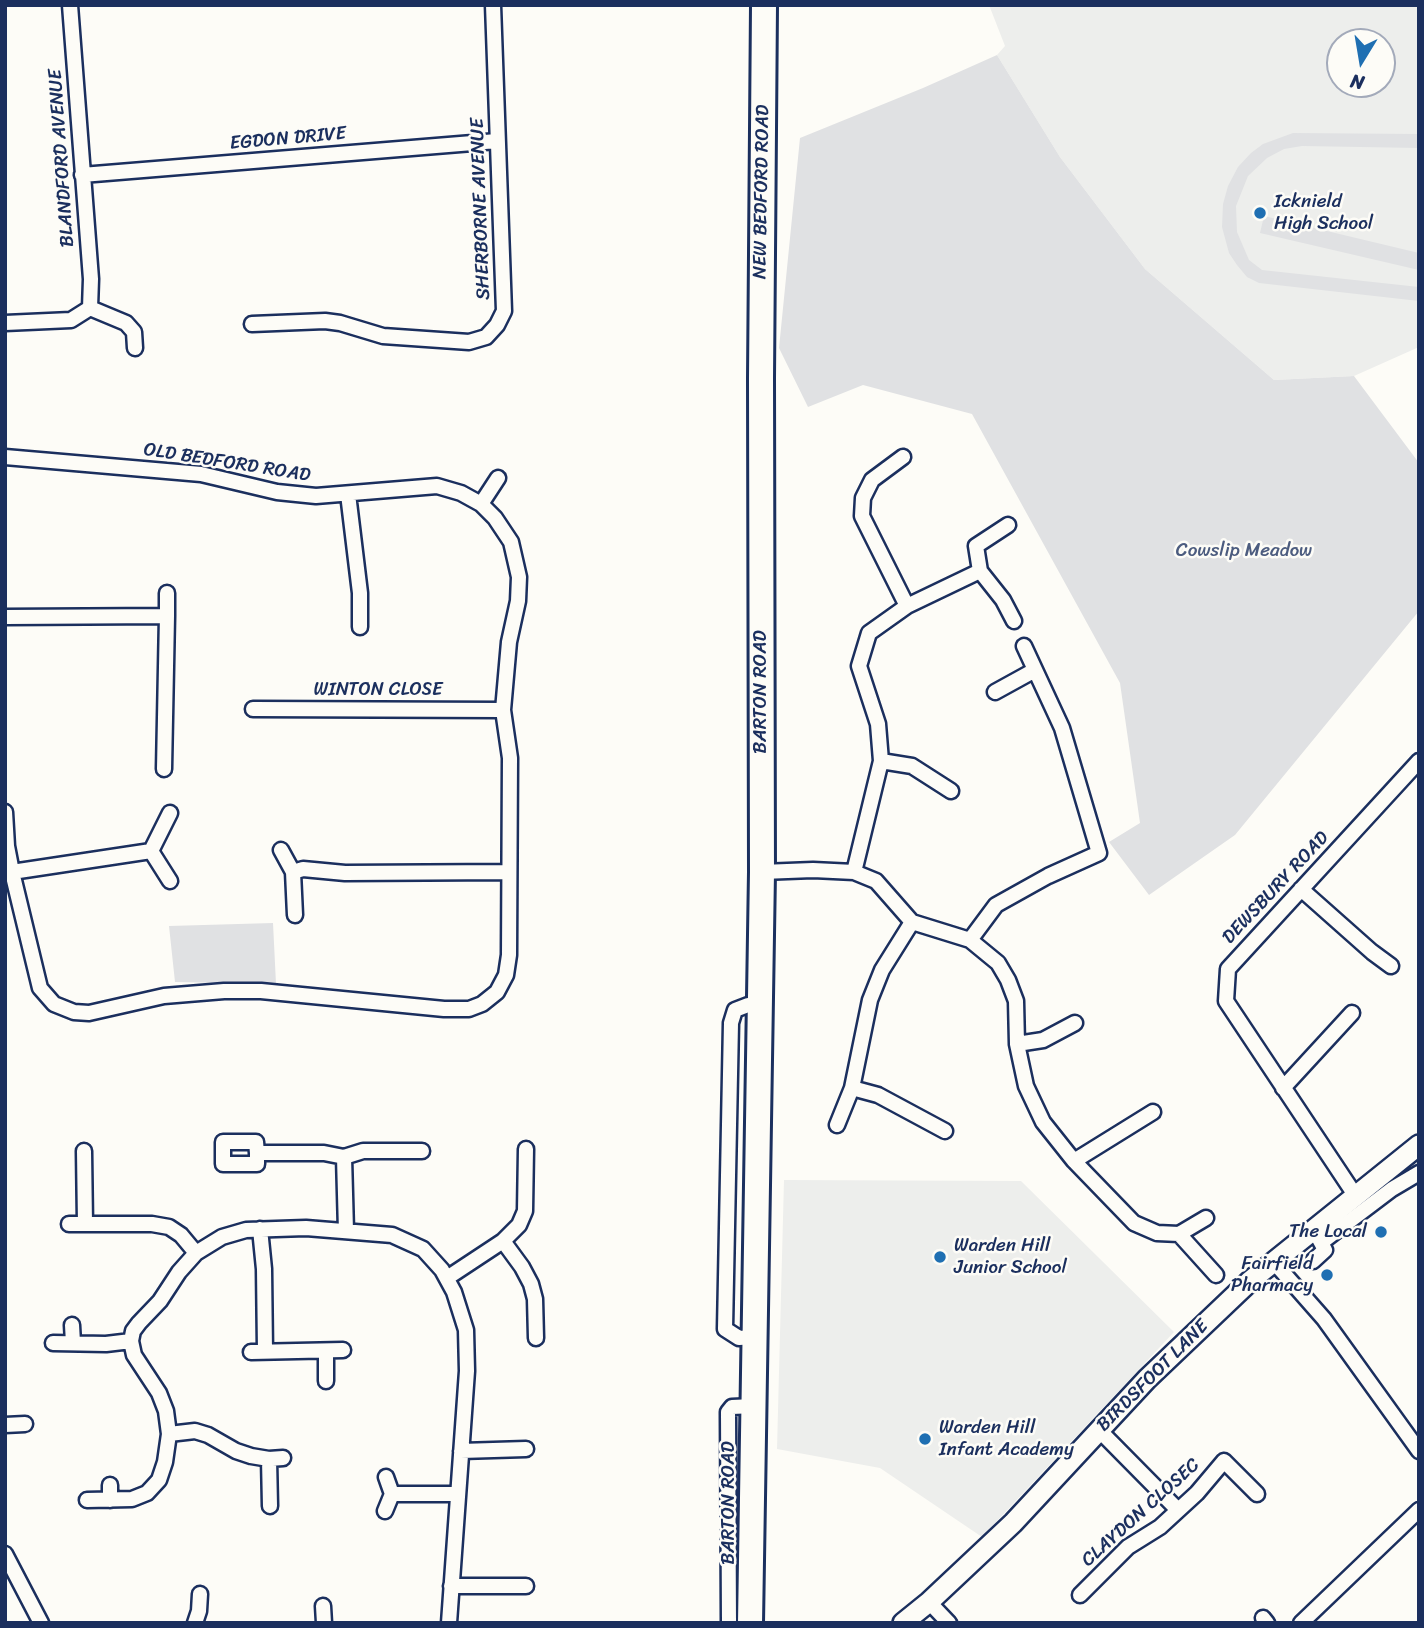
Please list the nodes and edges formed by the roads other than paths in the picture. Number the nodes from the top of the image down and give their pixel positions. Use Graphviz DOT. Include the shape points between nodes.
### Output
graph roads {
  1 [pos="70,5"];
  2 [pos="493,5"];
  3 [pos="764,5"];
  4 [pos="497,141"];
  5 [pos="82,175"];
  6 [pos="90,308"];
  7 [pos="5,323"];
  8 [pos="252,324"];
  9 [pos="135,348"];
  10 [pos="761,378"];
  11 [pos="6,457"];
  12 [pos="903,457"];
  13 [pos="5,471"];
  14 [pos="498,478"];
  15 [pos="348,494"];
  16 [pos="481,505"];
  17 [pos="1008,525"];
  18 [pos="980,571"];
  19 [pos="167,593"];
  20 [pos="907,606"];
  21 [pos="167,616"];
  22 [pos="5,617"];
  23 [pos="1014,621"];
  24 [pos="360,627"];
  25 [pos="1024,646"];
  26 [pos="1035,670"];
  27 [pos="995,692"];
  28 [pos="253,709"];
  29 [pos="503,710"];
  30 [pos="881,761"];
  31 [pos="1419,761"];
  32 [pos="164,769"];
  33 [pos="951,791"];
  34 [pos="5,812"];
  35 [pos="170,813"];
  36 [pos="281,850"];
  37 [pos="151,851"];
  38 [pos="12,872"];
  39 [pos="293,872"];
  40 [pos="508,872"];
  41 [pos="762,872"];
  42 [pos="854,873"];
  43 [pos="170,881"];
  44 [pos="1301,889"];
  45 [pos="295,915"];
  46 [pos="912,922"];
  47 [pos="970,940"];
  48 [pos="1391,966"];
  49 [pos="760,1006"];
  50 [pos="1352,1013"];
  51 [pos="1075,1023"];
  52 [pos="1017,1044"];
  53 [pos="852,1088"];
  54 [pos="1283,1088"];
  55 [pos="1153,1112"];
  56 [pos="837,1125"];
  57 [pos="945,1130"];
  58 [pos="1419,1145"];
  59 [pos="526,1149"];
  60 [pos="84,1151"];
  61 [pos="422,1152"];
  62 [pos="257,1153"];
  63 [pos="344,1157"];
  64 [pos="1074,1161"];
  65 [pos="1419,1174"];
  66 [pos="1387,1181"];
  67 [pos="1355,1195"];
  68 [pos="1206,1218"];
  69 [pos="69,1224"];
  70 [pos="85,1224"];
  71 [pos="260,1229"];
  72 [pos="346,1231"];
  73 [pos="1178,1234"];
  74 [pos="1317,1236"];
  75 [pos="728,1237"];
  76 [pos="755,1238"];
  77 [pos="503,1241"];
  78 [pos="196,1253"];
  79 [pos="1273,1261"];
  80 [pos="1312,1261"];
  81 [pos="1216,1275"];
  82 [pos="447,1278"];
  83 [pos="72,1325"];
  84 [pos="754,1337"];
  85 [pos="536,1338"];
  86 [pos="131,1341"];
  87 [pos="53,1343"];
  88 [pos="73,1343"];
  89 [pos="343,1350"];
  90 [pos="326,1351"];
  91 [pos="326,1381"];
  92 [pos="754,1406"];
  93 [pos="25,1424"];
  94 [pos="5,1425"];
  95 [pos="1099,1430"];
  96 [pos="169,1434"];
  97 [pos="526,1449"];
  98 [pos="461,1451"];
  99 [pos="1419,1451"];
  100 [pos="386,1477"];
  101 [pos="392,1494"];
  102 [pos="458,1494"];
  103 [pos="1256,1494"];
  104 [pos="87,1500"];
  105 [pos="270,1506"];
  106 [pos="1177,1509"];
  107 [pos="1419,1510"];
  108 [pos="385,1511"];
  109 [pos="5,1554"];
  110 [pos="451,1586"];
  111 [pos="526,1586"];
  112 [pos="200,1594"];
  113 [pos="1080,1595"];
  114 [pos="929,1602"];
  115 [pos="323,1606"];
  116 [pos="41,1623"];
  117 [pos="195,1623"];
  118 [pos="324,1623"];
  119 [pos="449,1623"];
  120 [pos="729,1623"];
  121 [pos="750,1623"];
  122 [pos="902,1623"];
  123 [pos="948,1623"];
  124 [pos="1301,1623"];
  1 -- 5 [label="street, BLANDFORD AVENUE"];
  2 -- 4 [label="street, SHERBORNE AVENUE"];
  3 -- 10 [label="highway, NEW BEDFORD ROAD"];
  4 -- 5 [label="street, EGDON DRIVE"];
  4 -- 8 [label="street, SHERBORNE AVENUE" via="503,311 486,337 469,342 383,336 326,321"];
  5 -- 6 [label="street, BLANDFORD AVENUE"];
  6 -- 7 [label="street" via="71,320"];
  6 -- 9 [label="street" via="126,323 134,332"];
  10 -- 41 [label="highway, BARTON ROAD"];
  11 -- 13 [label="street"];
  11 -- 15 [label="street, OLD BEDFORD ROAD" via="201,474 276,492"];
  12 -- 20 [label="street" via="872,480 863,498 862,516"];
  14 -- 16 [label="street"];
  15 -- 16 [label="street, OLD BEDFORD ROAD" via="438,486"];
  15 -- 24 [label="street"];
  16 -- 29 [label="street, OLD BEDFORD ROAD" via="511,542 518,567 518,601"];
  17 -- 18 [label="street" via="976,546"];
  18 -- 20 [label="street"];
  18 -- 23 [label="street"];
  19 -- 21 [label="street"];
  20 -- 30 [label="street" via="869,633 859,666 878,724"];
  21 -- 22 [label="street"];
  21 -- 32 [label="street"];
  25 -- 26 [label="street"];
  26 -- 27 [label="street"];
  26 -- 47 [label="street" via="1062,728 1099,853 996,905"];
  28 -- 29 [label="street, WINTON CLOSE"];
  29 -- 40 [label="street, OLD BEDFORD ROAD" via="510,758"];
  30 -- 33 [label="street" via="912,765"];
  30 -- 42 [label="street"];
  31 -- 44 [label="street, DEWSBURY ROAD"];
  34 -- 38 [label="street, OLD BEDFORD ROAD"];
  35 -- 37 [label="street"];
  36 -- 39 [label="street"];
  37 -- 38 [label="street"];
  37 -- 43 [label="street"];
  38 -- 40 [label="street, OLD BEDFORD ROAD" via="40,988 54,1004 89,1013 185,994 261,991 469,1009 497,992 506,975"];
  39 -- 40 [label="street"];
  39 -- 45 [label="street"];
  41 -- 42 [label="street"];
  41 -- 49 [label="highway, BARTON ROAD"];
  42 -- 46 [label="street" via="876,881"];
  44 -- 48 [label="street"];
  44 -- 54 [label="street, DEWSBURY ROAD" via="1228,969 1226,1001"];
  46 -- 47 [label="street"];
  46 -- 53 [label="street" via="882,970 870,1000"];
  47 -- 52 [label="street" via="998,963 1008,980 1016,1000"];
  49 -- 75 [label="street" via="735,1010 731,1023"];
  49 -- 76 [label="highway, BARTON ROAD"];
  50 -- 54 [label="street"];
  51 -- 52 [label="street" via="1044,1040"];
  52 -- 64 [label="street" via="1026,1086 1043,1122"];
  53 -- 56 [label="street"];
  53 -- 57 [label="street" via="878,1095"];
  54 -- 67 [label="street, DEWSBURY ROAD"];
  55 -- 64 [label="street"];
  58 -- 66 [label="street, BIRDSFOOT LANE"];
  59 -- 77 [label="street" via="525,1211"];
  60 -- 70 [label="street"];
  61 -- 63 [label="street" via="363,1151"];
  62 -- 63 [label="street"];
  63 -- 72 [label="street"];
  64 -- 73 [label="street" via="1134,1223 1157,1233"];
  65 -- 66 [label="street"];
  66 -- 67 [label="street, BIRDSFOOT LANE"];
  66 -- 74 [label="street"];
  67 -- 74 [label="street, BIRDSFOOT LANE"];
  68 -- 73 [label="street"];
  69 -- 70 [label="street"];
  70 -- 78 [label="street" via="169,1227"];
  71 -- 72 [label="street"];
  71 -- 78 [label="street" via="234,1233"];
  71 -- 90 [label="street" via="264,1269 258,1352"];
  72 -- 82 [label="street" via="407,1241 435,1260"];
  73 -- 81 [label="street"];
  74 -- 79 [label="street, BIRDSFOOT LANE"];
  74 -- 80 [label="street" via="1325,1250"];
  75 -- 76 [label="street"];
  75 -- 84 [label="street" via="725,1329 739,1338"];
  76 -- 84 [label="highway, BARTON ROAD"];
  77 -- 82 [label="street"];
  77 -- 85 [label="street" via="531,1284"];
  78 -- 86 [label="street" via="133,1331"];
  79 -- 95 [label="street, BIRDSFOOT LANE" via="1147,1378"];
  79 -- 99 [label="street" via="1324,1319"];
  82 -- 98 [label="street" via="461,1312 468,1350"];
  83 -- 88 [label="street"];
  84 -- 92 [label="highway, BARTON ROAD"];
  86 -- 88 [label="street"];
  86 -- 96 [label="street" via="134,1354 159,1393"];
  87 -- 88 [label="street"];
  89 -- 90 [label="street"];
  90 -- 91 [label="street"];
  92 -- 120 [label="street, BARTON ROAD" via="732,1407 728,1412"];
  92 -- 121 [label="highway, BARTON ROAD"];
  93 -- 94 [label="street"];
  95 -- 106 [label="street"];
  95 -- 114 [label="street, BIRDSFOOT LANE" via="1013,1523"];
  96 -- 104 [label="street" via="159,1480 147,1493 132,1499 110,1492"];
  96 -- 105 [label="street" via="195,1431 236,1451 276,1459"];
  97 -- 98 [label="street"];
  98 -- 102 [label="street"];
  100 -- 101 [label="street"];
  101 -- 102 [label="street"];
  101 -- 108 [label="street"];
  102 -- 110 [label="street"];
  103 -- 106 [label="street, CLAYDON CLOSEC" via="1224,1461"];
  106 -- 113 [label="street, CLAYDON CLOSEC" via="1160,1527 1128,1547"];
  107 -- 124 [label="street"];
  109 -- 116 [label="street"];
  110 -- 111 [label="street"];
  110 -- 119 [label="street"];
  112 -- 117 [label="street"];
  114 -- 122 [label="street, BIRDSFOOT LANE"];
  114 -- 123 [label="street"];
  115 -- 118 [label="street"];
}
